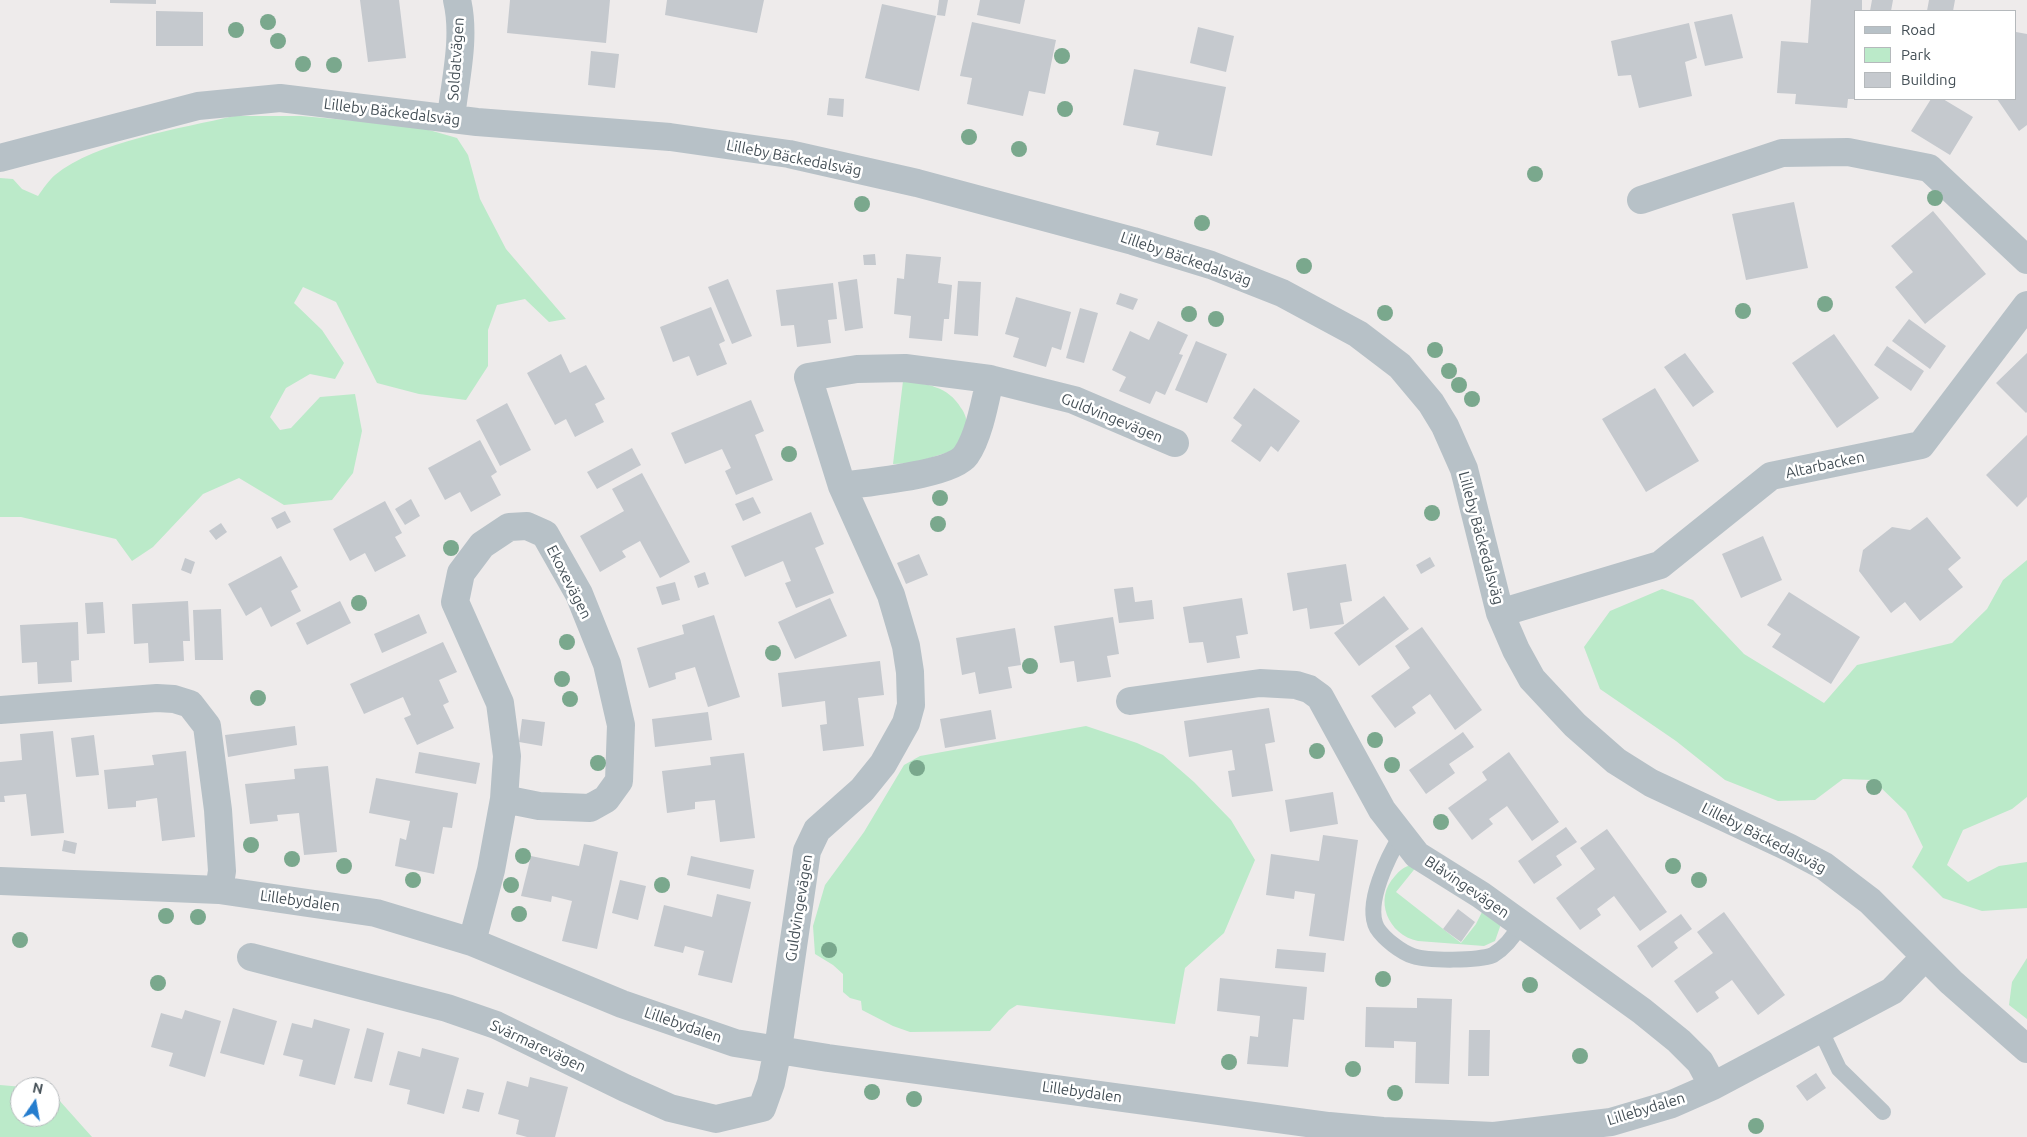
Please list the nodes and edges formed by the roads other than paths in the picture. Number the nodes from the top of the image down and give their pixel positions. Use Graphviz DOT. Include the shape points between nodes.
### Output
graph roads {
  1 [pos="458,0"];
  2 [pos="451,118"];
  3 [pos="0,158"];
  4 [pos="1641,200"];
  5 [pos="2027,260"];
  6 [pos="2027,304"];
  7 [pos="990,379"];
  8 [pos="1175,443"];
  9 [pos="842,486"];
  10 [pos="1500,613"];
  11 [pos="1130,701"];
  12 [pos="0,710"];
  13 [pos="504,800"];
  14 [pos="1402,834"];
  15 [pos="0,881"];
  16 [pos="219,890"];
  17 [pos="1521,924"];
  18 [pos="472,942"];
  19 [pos="251,957"];
  20 [pos="1925,957"];
  21 [pos="1820,1029"];
  22 [pos="2027,1049"];
  23 [pos="778,1050"];
  24 [pos="1713,1086"];
  25 [pos="1882,1112"];
  26 [pos="1338,1132"];
  1 -- 2 [label="street, Soldatvägen" via="460,38"];
  2 -- 3 [label="street, Lilleby Bäckedalsväg" via="280,98 198,106"];
  2 -- 10 [label="street, Lilleby Bäckedalsväg" via="670,137 789,154 918,183 1133,241 1211,265 1282,293 1358,334 1400,366 1431,403 1464,469"];
  4 -- 5 [label="street" via="1782,153 1848,152 1929,168"];
  6 -- 10 [label="street, Altarbacken" via="1921,445 1771,476 1660,565"];
  7 -- 8 [label="street, Guldvingevägen" via="1074,400"];
  7 -- 9 [label="street" via="972,442 959,463 938,471"];
  7 -- 9 [label="street, Guldvingevägen" via="905,368 857,369 808,377"];
  9 -- 23 [label="street, Guldvingevägen" via="891,595 906,646 911,705 906,723 883,764 862,790 817,830 807,851"];
  10 -- 20 [label="street, Lilleby Bäckedalsväg" via="1532,680 1575,725 1616,760 1651,782 1824,866 1870,901"];
  11 -- 14 [label="street, Blåvingevägen" via="1260,683 1308,689 1320,697 1382,810"];
  12 -- 16 [label="street" via="157,698 190,704 207,726 218,810 222,871"];
  13 -- 13 [label="street, Ekoxevägen" via="507,756 500,703 455,602 460,573 482,546 509,527 527,526 545,534 579,594 607,664 620,725 619,781 606,800 590,808 539,806"];
  13 -- 18 [label="street, Ekoxevägen"];
  14 -- 17 [label="street, Blåvingevägen" via="1417,855"];
  14 -- 17 [label="lane" via="1381,876 1373,902 1377,927 1394,945 1414,956 1475,959 1493,954 1514,938"];
  15 -- 16 [label="street, Lillebydalen"];
  16 -- 18 [label="street, Lillebydalen" via="376,913"];
  17 -- 24 [label="street, Blåvingevägen" via="1679,1041 1700,1062"];
  18 -- 23 [label="street, Lillebydalen" via="622,1004 735,1043"];
  19 -- 23 [label="street, Svärmarevägen" via="447,1008 496,1025 670,1108 716,1119 762,1108"];
  20 -- 21 [label="street, Lillebydalen" via="1892,991"];
  20 -- 22 [label="street, Lilleby Bäckedalsväg"];
  21 -- 24 [label="street, Lillebydalen"];
  21 -- 25 [label="lane" via="1839,1069"];
  23 -- 26 [label="street, Lillebydalen"];
  24 -- 26 [label="street, Lillebydalen" via="1672,1104 1611,1122 1571,1128 1494,1136"];
}
